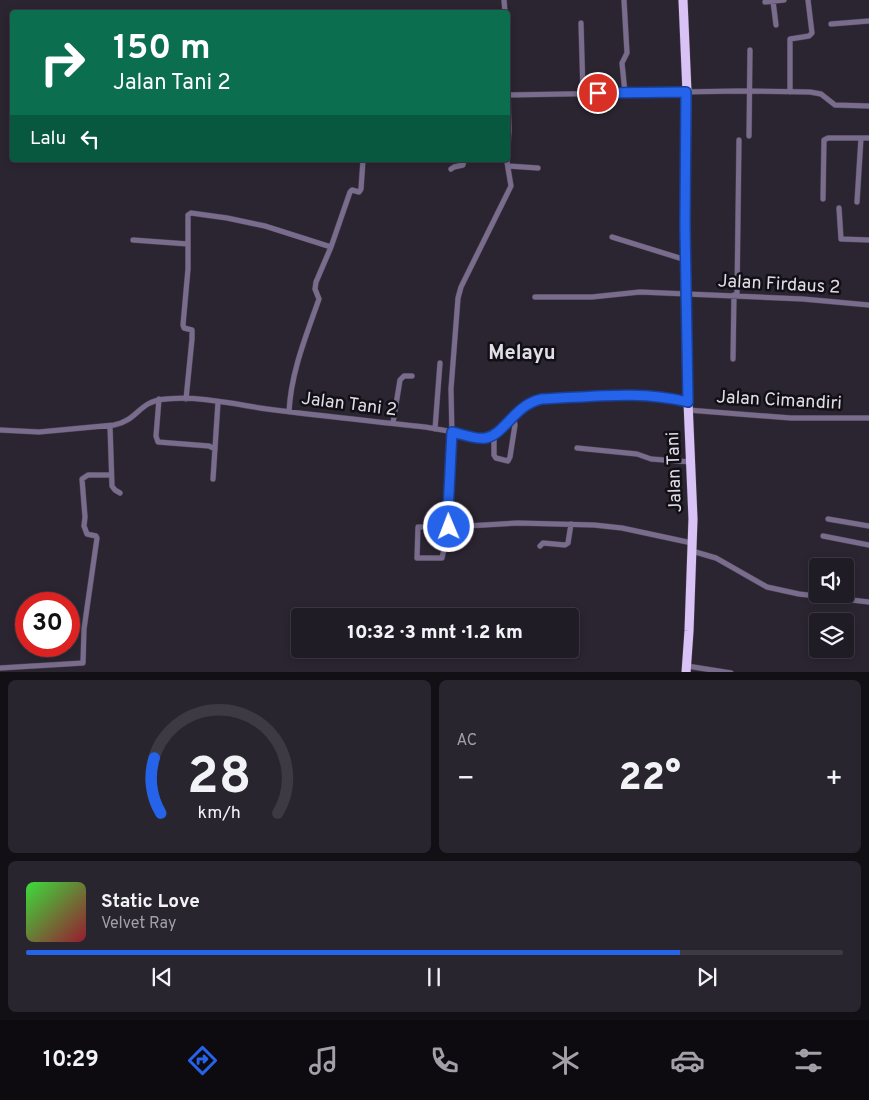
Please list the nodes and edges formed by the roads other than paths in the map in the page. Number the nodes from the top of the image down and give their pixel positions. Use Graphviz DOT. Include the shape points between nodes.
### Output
graph roads {
  1 [pos="624,0"];
  2 [pos="683,0"];
  3 [pos="784,0"];
  4 [pos="808,0"];
  5 [pos="773,1"];
  6 [pos="765,2"];
  7 [pos="869,21"];
  8 [pos="581,23"];
  9 [pos="831,24"];
  10 [pos="776,25"];
  11 [pos="750,50"];
  12 [pos="686,92"];
  13 [pos="750,92"];
  14 [pos="790,92"];
  15 [pos="583,93"];
  16 [pos="625,93"];
  17 [pos="510,94"];
  18 [pos="869,106"];
  19 [pos="749,136"];
  20 [pos="861,138"];
  21 [pos="869,138"];
  22 [pos="739,140"];
  23 [pos="363,162"];
  24 [pos="464,162"];
  25 [pos="508,162"];
  26 [pos="508,166"];
  27 [pos="538,168"];
  28 [pos="451,169"];
  29 [pos="824,199"];
  30 [pos="858,202"];
  31 [pos="840,208"];
  32 [pos="612,237"];
  33 [pos="133,240"];
  34 [pos="869,240"];
  35 [pos="188,244"];
  36 [pos="331,246"];
  37 [pos="686,260"];
  38 [pos="686,294"];
  39 [pos="735,295"];
  40 [pos="534,297"];
  41 [pos="869,305"];
  42 [pos="734,359"];
  43 [pos="440,364"];
  44 [pos="412,376"];
  45 [pos="159,399"];
  46 [pos="186,399"];
  47 [pos="218,402"];
  48 [pos="688,406"];
  49 [pos="289,412"];
  50 [pos="513,416"];
  51 [pos="869,418"];
  52 [pos="393,423"];
  53 [pos="110,426"];
  54 [pos="436,429"];
  55 [pos="0,430"];
  56 [pos="452,432"];
  57 [pos="494,434"];
  58 [pos="577,448"];
  59 [pos="215,449"];
  60 [pos="691,462"];
  61 [pos="112,476"];
  62 [pos="213,479"];
  63 [pos="120,493"];
  64 [pos="828,519"];
  65 [pos="571,524"];
  66 [pos="869,526"];
  67 [pos="449,527"];
  68 [pos="823,536"];
  69 [pos="869,545"];
  70 [pos="540,546"];
  71 [pos="692,547"];
  72 [pos="869,602"];
  73 [pos="0,668"];
  74 [pos="686,669"];
  75 [pos="731,672"];
  1 -- 16 [label="street" via="627,53 622,64"];
  2 -- 12 [label="highway, Jalan Tani"];
  3 -- 5 [label="street"];
  4 -- 14 [label="street" via="812,33 790,39"];
  5 -- 6 [label="street"];
  5 -- 10 [label="street"];
  7 -- 9 [label="street"];
  8 -- 15 [label="street"];
  11 -- 13 [label="street"];
  12 -- 13 [label="street"];
  12 -- 16 [label="street"];
  12 -- 37 [label="highway, Jalan Tani"];
  13 -- 14 [label="street"];
  13 -- 19 [label="street"];
  14 -- 18 [label="street" via="818,93 831,103 842,106"];
  15 -- 16 [label="street"];
  15 -- 17 [label="street"];
  20 -- 21 [label="street"];
  20 -- 29 [label="street" via="824,140"];
  20 -- 30 [label="street"];
  22 -- 39 [label="street"];
  23 -- 36 [label="street" via="362,189 350,192"];
  24 -- 28 [label="street"];
  25 -- 26 [label="street"];
  26 -- 27 [label="street"];
  26 -- 56 [label="street" via="509,190 458,298 451,380"];
  31 -- 34 [label="street" via="841,239"];
  32 -- 37 [label="street"];
  33 -- 35 [label="street"];
  35 -- 36 [label="street" via="188,215 191,213 265,226"];
  35 -- 46 [label="street" via="183,325 192,330 192,339"];
  36 -- 49 [label="street" via="314,286 319,300 296,369"];
  37 -- 38 [label="highway, Jalan Tani"];
  38 -- 39 [label="street, Jalan Firdaus 2"];
  38 -- 40 [label="street, Jalan Firdaus 2" via="640,292 592,297"];
  38 -- 48 [label="highway, Jalan Tani"];
  39 -- 41 [label="street, Jalan Firdaus 2"];
  39 -- 42 [label="street"];
  43 -- 54 [label="street"];
  44 -- 52 [label="street" via="404,376 400,380"];
  45 -- 46 [label="street, Jalan Tani 2"];
  45 -- 53 [label="street, Jalan Tani 2" via="144,405 122,424"];
  45 -- 59 [label="street" via="158,442"];
  46 -- 47 [label="street, Jalan Tani 2"];
  47 -- 49 [label="street, Jalan Tani 2"];
  47 -- 59 [label="street"];
  48 -- 50 [label="street" via="660,396 604,395 542,399 528,403"];
  48 -- 51 [label="street, Jalan Cimandiri" via="791,418"];
  48 -- 60 [label="highway, Jalan Tani"];
  49 -- 52 [label="street, Jalan Tani 2"];
  50 -- 57 [label="street"];
  50 -- 57 [label="street" via="515,425 508,461 494,456"];
  52 -- 54 [label="street, Jalan Tani 2"];
  53 -- 55 [label="street, Jalan Tani 2" via="39,432"];
  53 -- 61 [label="street"];
  54 -- 56 [label="street, Jalan Tani 2"];
  56 -- 57 [label="street, Jalan Tani 2" via="481,438"];
  56 -- 67 [label="street"];
  58 -- 60 [label="street"];
  59 -- 62 [label="street"];
  60 -- 71 [label="highway, Jalan Tani"];
  61 -- 63 [label="street" via="112,486"];
  61 -- 73 [label="street" via="88,475 82,479 84,530 97,538 84,629 83,663"];
  64 -- 66 [label="street"];
  65 -- 67 [label="street" via="500,523"];
  65 -- 70 [label="street" via="568,543 543,543"];
  65 -- 71 [label="street" via="622,528"];
  67 -- 67 [label="street" via="442,558 417,558 418,527"];
  68 -- 69 [label="street"];
  71 -- 72 [label="street" via="767,587"];
  71 -- 74 [label="highway, Jalan Tani"];
  74 -- 75 [label="street"];
}
